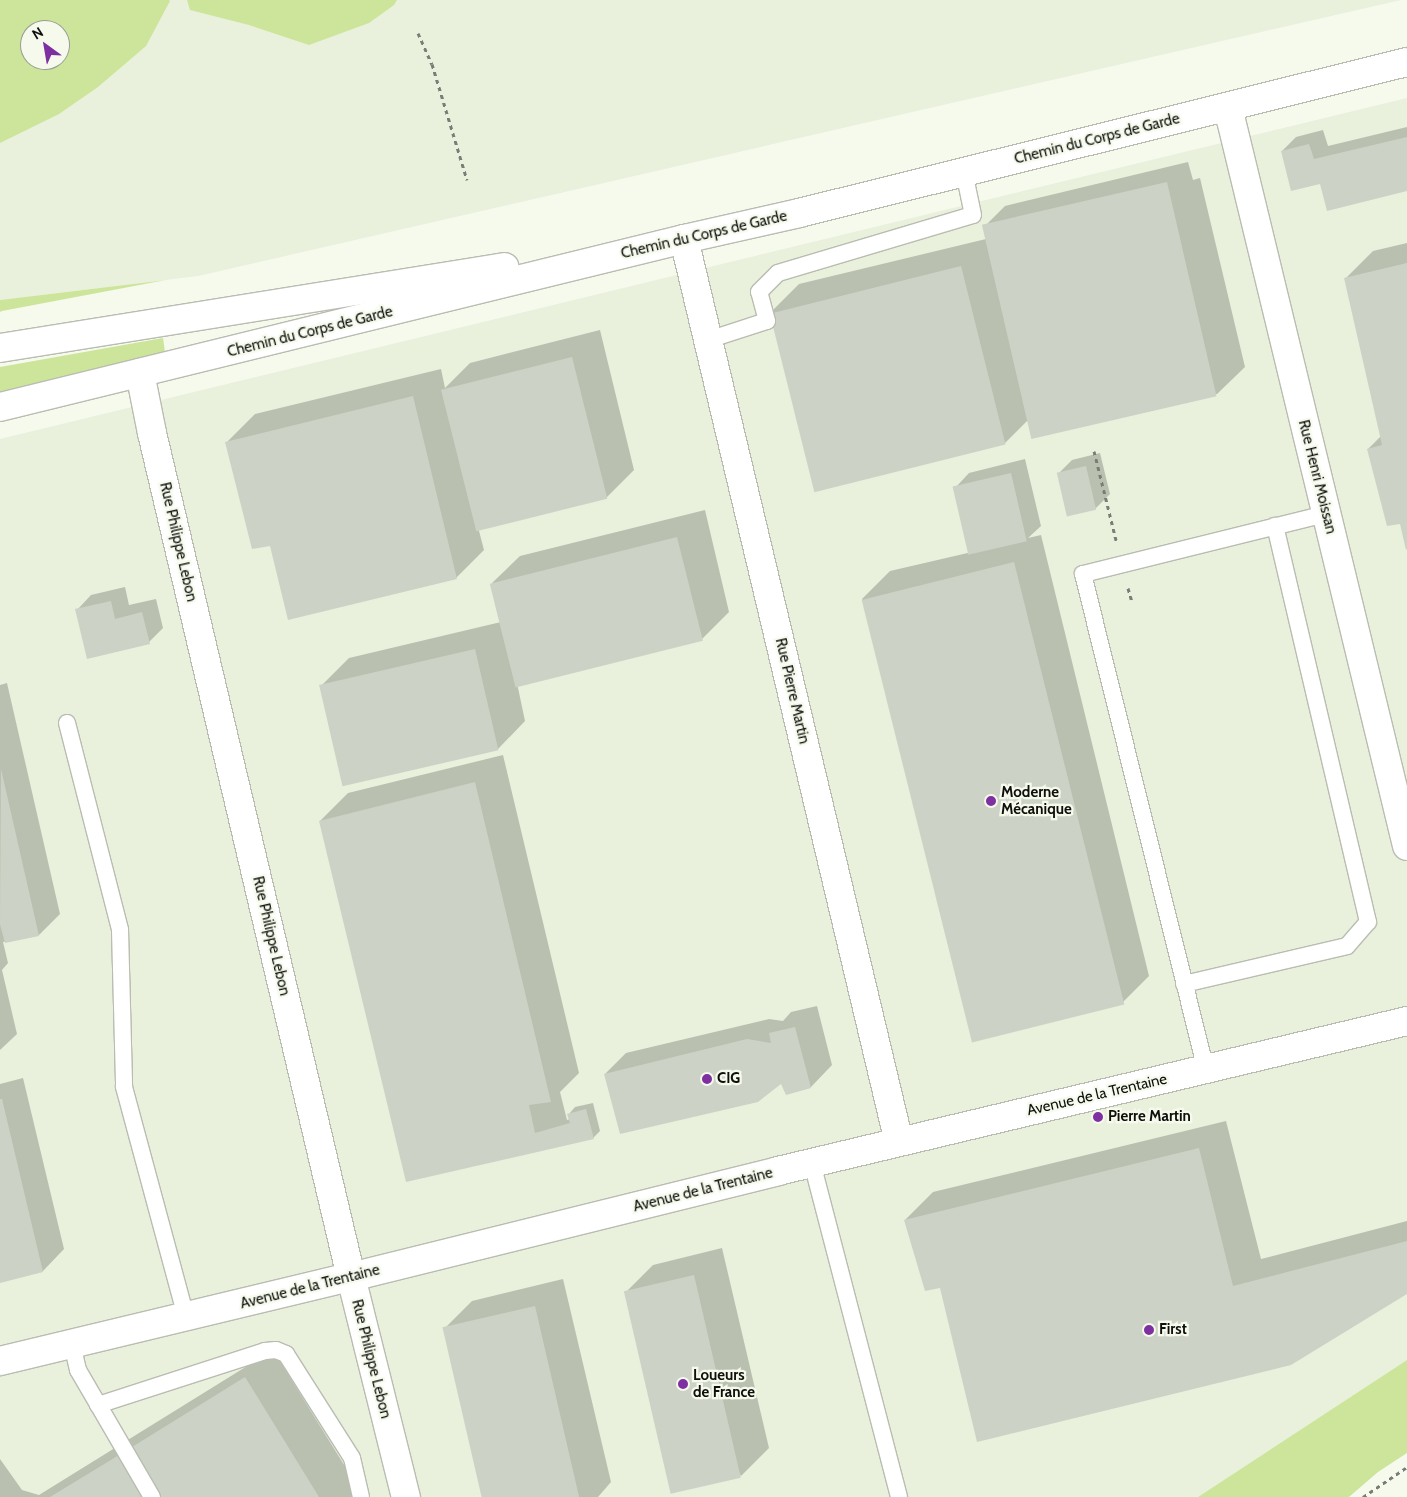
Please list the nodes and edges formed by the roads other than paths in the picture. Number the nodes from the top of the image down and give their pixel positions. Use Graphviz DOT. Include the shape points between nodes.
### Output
graph roads {
  1 [pos="1407,62"];
  2 [pos="1230,107"];
  3 [pos="964,172"];
  4 [pos="684,239"];
  5 [pos="708,340"];
  6 [pos="0,348"];
  7 [pos="140,373"];
  8 [pos="0,407"];
  9 [pos="1326,514"];
  10 [pos="1275,526"];
  11 [pos="67,723"];
  12 [pos="1407,846"];
  13 [pos="1184,984"];
  14 [pos="1407,1021"];
  15 [pos="1206,1070"];
  16 [pos="899,1142"];
  17 [pos="812,1162"];
  18 [pos="351,1278"];
  19 [pos="186,1317"];
  20 [pos="72,1344"];
  21 [pos="0,1362"];
  22 [pos="98,1405"];
  23 [pos="152,1497"];
  24 [pos="361,1497"];
  25 [pos="406,1497"];
  26 [pos="899,1497"];
  1 -- 2 [label="street, Chemin du Corps de Garde"];
  2 -- 3 [label="street, Chemin du Corps de Garde"];
  2 -- 9 [label="street, Rue Henri Moissan" via="1232,127"];
  3 -- 4 [label="street, Chemin du Corps de Garde"];
  3 -- 5 [label="lane" via="974,215 778,273 759,292 767,321"];
  4 -- 5 [label="street, Rue Pierre Martin"];
  4 -- 6 [label="street"];
  4 -- 7 [label="street, Chemin du Corps de Garde"];
  5 -- 16 [label="street, Rue Pierre Martin"];
  7 -- 8 [label="street, Chemin du Corps de Garde"];
  7 -- 18 [label="street, Rue Philippe Lebon"];
  9 -- 10 [label="lane"];
  9 -- 12 [label="street, Rue Henri Moissan"];
  10 -- 13 [label="lane" via="1368,922 1347,946"];
  10 -- 13 [label="lane" via="1083,574"];
  11 -- 19 [label="lane" via="120,930 124,1087"];
  13 -- 15 [label="lane"];
  14 -- 15 [label="street, Avenue de la Trentaine"];
  15 -- 16 [label="street, Avenue de la Trentaine"];
  16 -- 17 [label="street, Avenue de la Trentaine"];
  17 -- 18 [label="street, Avenue de la Trentaine"];
  17 -- 26 [label="lane"];
  18 -- 19 [label="street, Avenue de la Trentaine"];
  18 -- 25 [label="street, Rue Philippe Lebon"];
  19 -- 20 [label="street, Avenue de la Trentaine"];
  20 -- 21 [label="street, Avenue de la Trentaine"];
  20 -- 22 [label="lane" via="78,1370"];
  22 -- 23 [label="lane"];
  22 -- 24 [label="lane" via="276,1350 286,1354 352,1458"];
}
